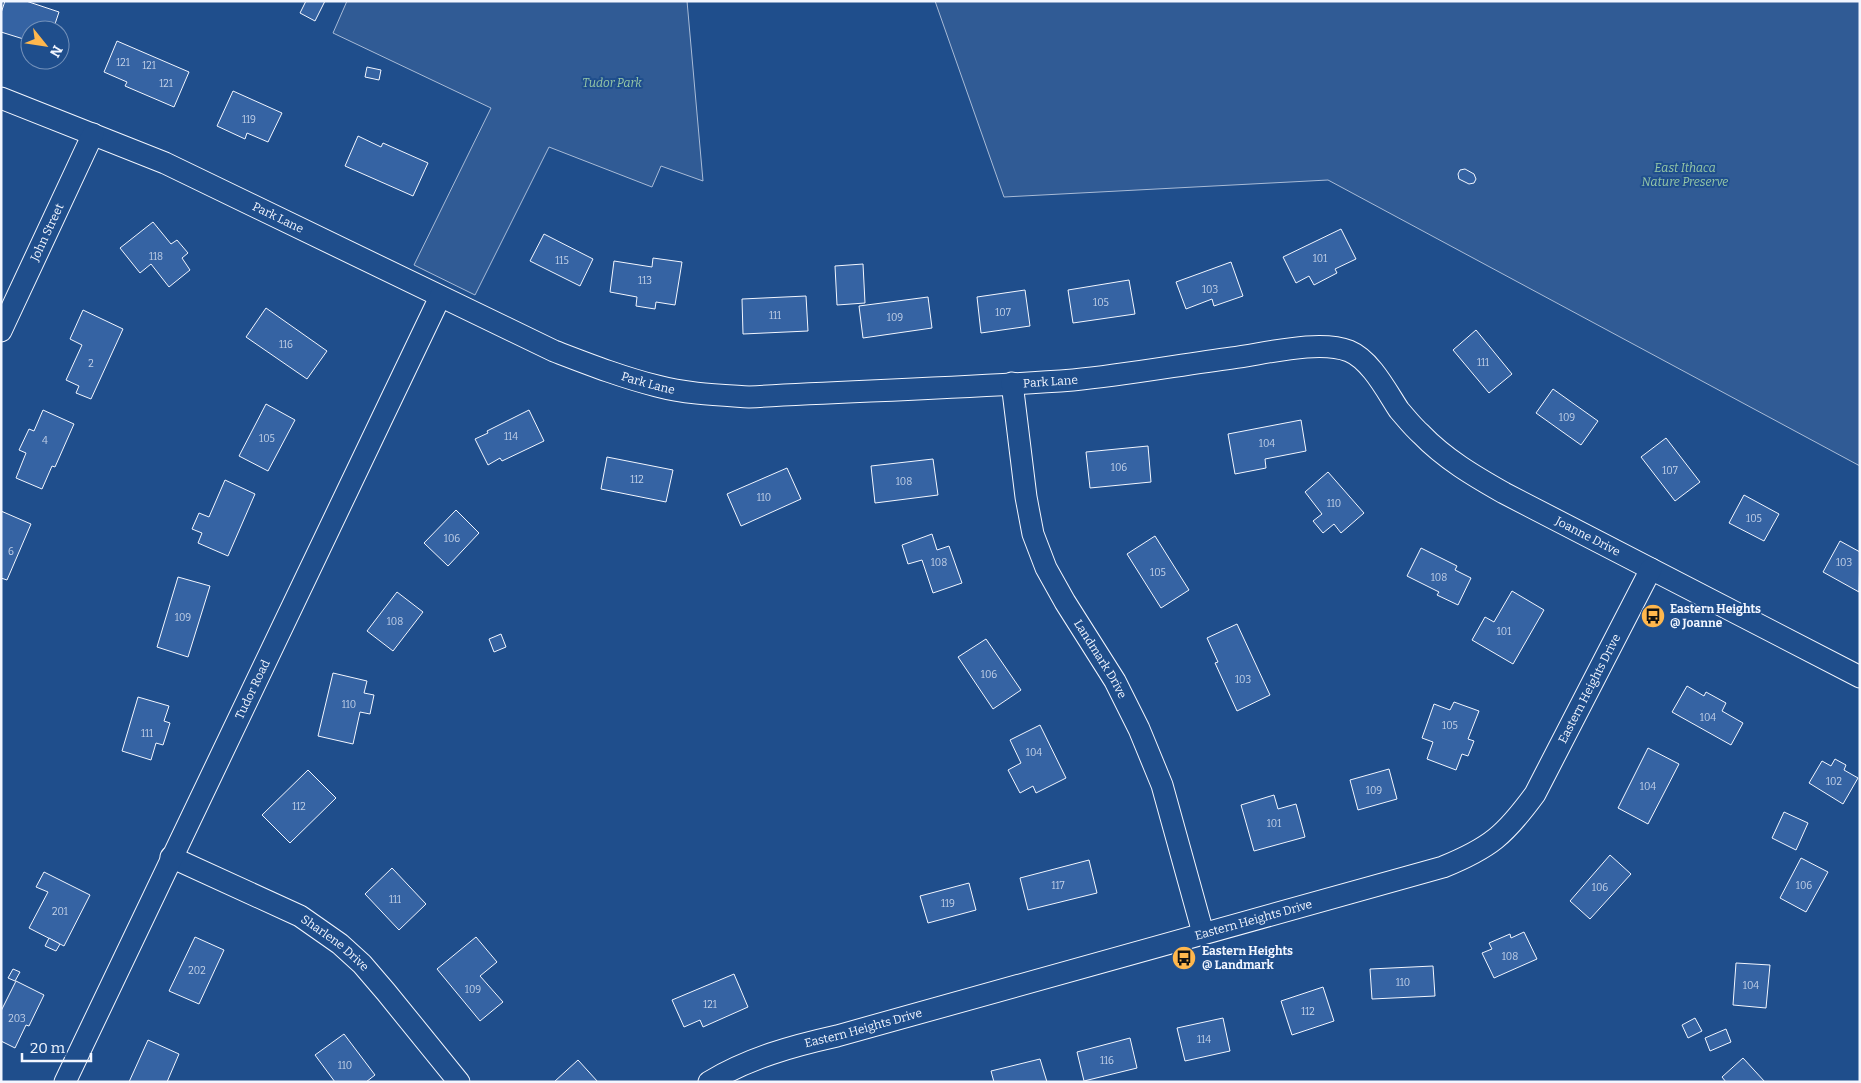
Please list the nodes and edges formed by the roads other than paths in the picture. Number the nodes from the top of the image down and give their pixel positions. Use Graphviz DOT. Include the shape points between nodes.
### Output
graph roads {
  1 [pos="1,98"];
  2 [pos="93,134"];
  3 [pos="440,297"];
  4 [pos="1,331"];
  5 [pos="1350,351"];
  6 [pos="1012,383"];
  7 [pos="1651,569"];
  8 [pos="1860,677"];
  9 [pos="171,857"];
  10 [pos="1203,933"];
  11 [pos="65,1082"];
  12 [pos="459,1082"];
  13 [pos="709,1082"];
  1 -- 2 [label="street, Park Lane"];
  2 -- 3 [label="street, Park Lane" via="165,163"];
  2 -- 4 [label="street, John Street"];
  3 -- 6 [label="street, Park Lane" via="554,351 615,374 659,387 704,394 749,397"];
  3 -- 9 [label="street, Tudor Road"];
  5 -- 6 [label="street, Park Lane" via="1331,346 1303,347 1074,380"];
  5 -- 7 [label="street, Joanne Drive" via="1374,372 1401,412 1438,451 1504,494"];
  6 -- 10 [label="street, Landmark Drive" via="1033,534 1051,577 1115,681 1139,729 1162,785"];
  7 -- 8 [label="street, Joanne Drive"];
  7 -- 10 [label="street, Eastern Heights Drive" via="1535,794 1517,819 1495,840 1442,867"];
  9 -- 11 [label="street, Tudor Road"];
  9 -- 12 [label="street, Sharlene Drive" via="300,916 340,944 362,964"];
  10 -- 13 [label="street, Eastern Heights Drive" via="792,1046 755,1059"];
}
